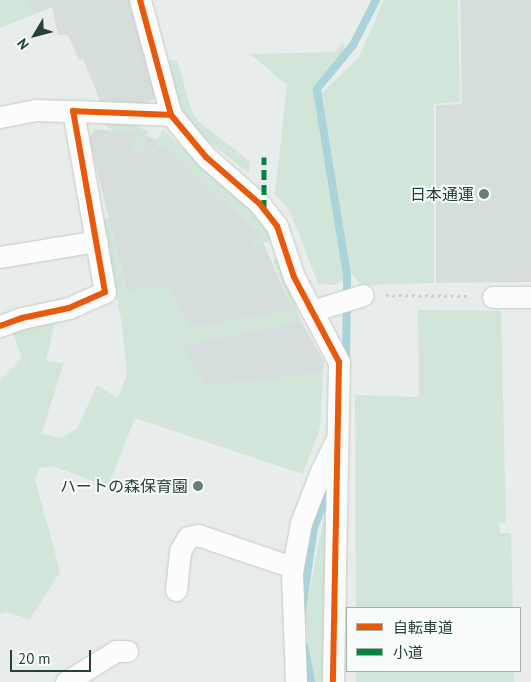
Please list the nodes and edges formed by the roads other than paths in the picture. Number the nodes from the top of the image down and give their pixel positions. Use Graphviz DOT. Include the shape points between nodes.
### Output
graph roads {
  1 [pos="140,0"];
  2 [pos="73,111"];
  3 [pos="171,115"];
  4 [pos="0,117"];
  5 [pos="97,241"];
  6 [pos="0,257"];
  7 [pos="364,295"];
  8 [pos="493,297"];
  9 [pos="531,297"];
  10 [pos="312,312"];
  11 [pos="0,326"];
  12 [pos="340,434"];
  13 [pos="292,567"];
  14 [pos="176,590"];
  15 [pos="127,651"];
  16 [pos="66,682"];
  17 [pos="296,682"];
  18 [pos="333,682"];
  1 -- 3 [label="street"];
  2 -- 3 [label="street"];
  2 -- 4 [label="street" via="36,110"];
  2 -- 5 [label="street"];
  3 -- 10 [label="street" via="206,157 259,203 277,226 294,277"];
  5 -- 6 [label="street"];
  5 -- 11 [label="street" via="105,292 69,308"];
  7 -- 10 [label="street"];
  8 -- 9 [label="street"];
  10 -- 12 [label="street" via="339,362"];
  12 -- 13 [label="street" via="320,471 302,523"];
  12 -- 18 [label="street"];
  13 -- 14 [label="street" via="198,534 188,537 180,552"];
  13 -- 17 [label="street"];
  15 -- 16 [label="street" via="116,651"];
}
